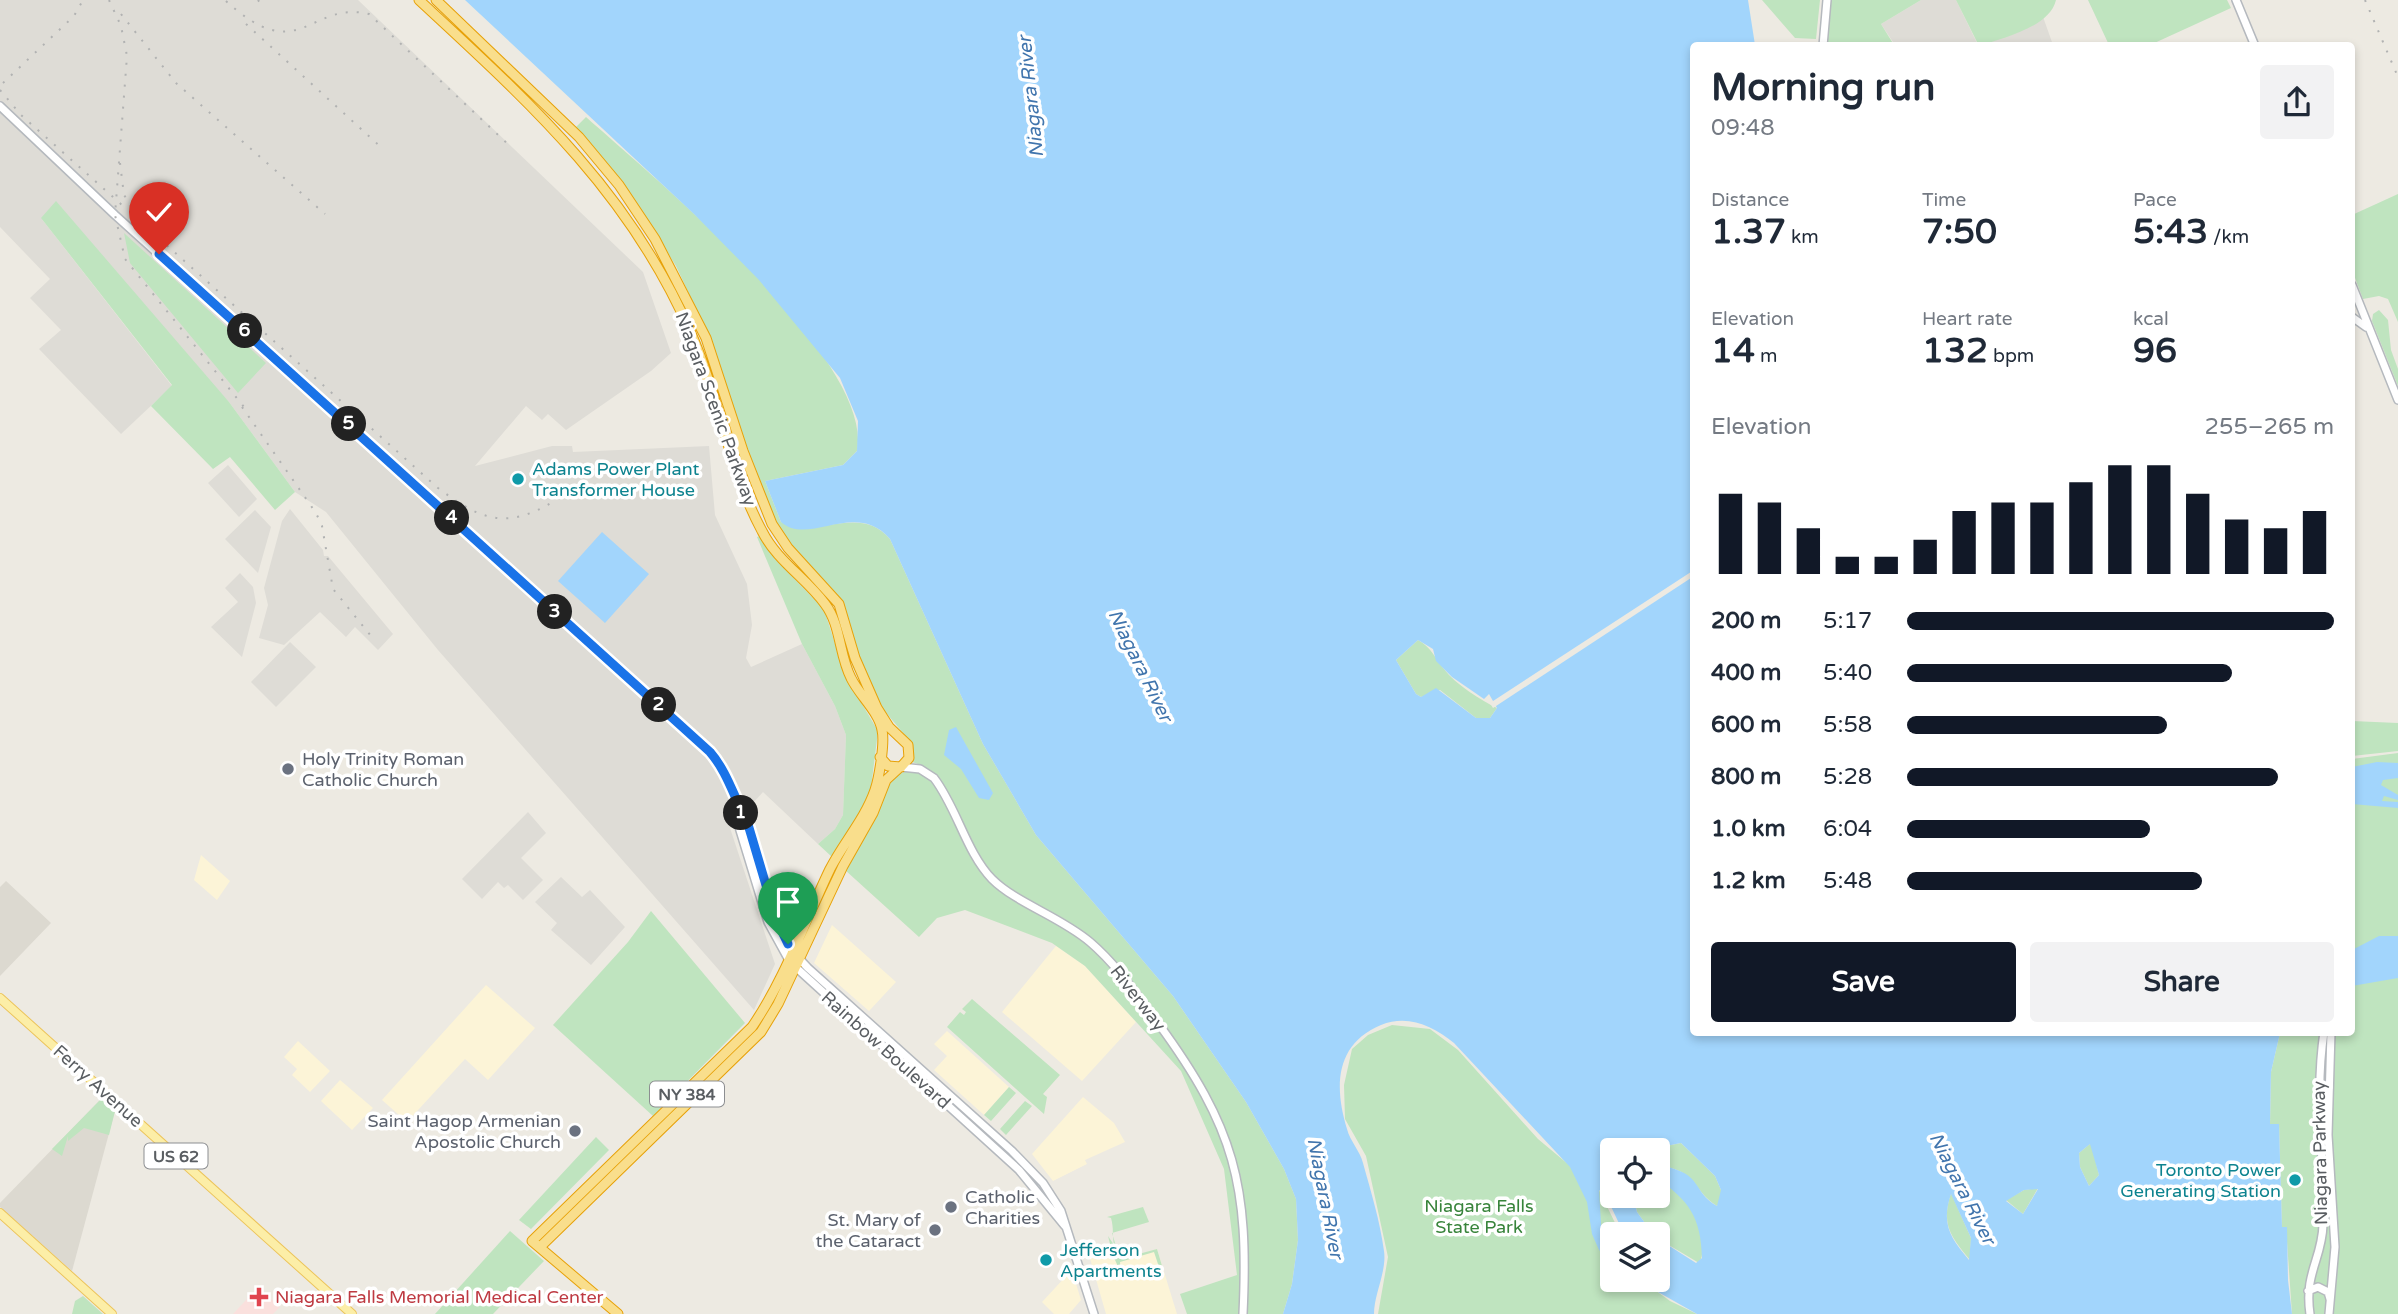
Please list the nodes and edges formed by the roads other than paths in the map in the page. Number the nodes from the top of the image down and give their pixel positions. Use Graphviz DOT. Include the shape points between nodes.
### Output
graph roads {
  1 [pos="419,0"];
  2 [pos="436,0"];
  3 [pos="1827,0"];
  4 [pos="2236,0"];
  5 [pos="1823,42"];
  6 [pos="2253,42"];
  7 [pos="0,106"];
  8 [pos="2355,295"];
  9 [pos="2355,319"];
  10 [pos="2369,330"];
  11 [pos="2398,400"];
  12 [pos="903,740"];
  13 [pos="880,752"];
  14 [pos="901,767"];
  15 [pos="738,810"];
  16 [pos="792,950"];
  17 [pos="788,960"];
  18 [pos="797,963"];
  19 [pos="0,998"];
  20 [pos="2323,1036"];
  21 [pos="2331,1036"];
  22 [pos="0,1213"];
  23 [pos="536,1244"];
  24 [pos="2308,1294"];
  25 [pos="2330,1300"];
  26 [pos="112,1314"];
  27 [pos="352,1314"];
  28 [pos="618,1314"];
  29 [pos="1094,1314"];
  30 [pos="1242,1314"];
  31 [pos="2310,1314"];
  32 [pos="2329,1314"];
  1 -- 13 [label="highway, Niagara Scenic Parkway" via="568,142 645,244 696,343 756,520 778,556 829,610 850,677 881,726"];
  2 -- 12 [label="highway, Niagara Scenic Parkway" via="579,137 620,185 651,232 706,338 772,524 839,604 877,708"];
  3 -- 5 [label="main road"];
  4 -- 6 [label="main road"];
  7 -- 15 [label="main road, Rainbow Boulevard" via="708,749 727,777"];
  8 -- 10 [label="main road"];
  9 -- 10 [label="main road"];
  10 -- 11 [label="main road"];
  12 -- 13 [label="highway" via="889,739"];
  12 -- 14 [label="highway" via="910,754"];
  13 -- 14 [label="highway" via="886,765"];
  13 -- 16 [label="highway, Niagara Scenic Parkway" via="878,779 867,808 832,865"];
  14 -- 18 [label="highway" via="886,780"];
  14 -- 30 [label="main road, Riverway" via="920,769 934,778 993,880 1066,924 1105,956 1197,1079 1223,1132 1240,1188 1246,1247"];
  15 -- 16 [label="main road, Rainbow Boulevard" via="748,824 776,919"];
  15 -- 17 [label="main road, Rainbow Boulevard" via="767,918"];
  16 -- 17 [label="highway, Niagara Scenic Parkway"];
  16 -- 18 [label="main road, Rainbow Boulevard"];
  17 -- 18 [label="main road, Rainbow Boulevard"];
  17 -- 23 [label="highway, NY 384" via="762,1013 742,1041"];
  18 -- 23 [label="highway, NY 384" via="770,1018 749,1046"];
  18 -- 29 [label="main road, Rainbow Boulevard" via="1019,1170 1065,1226"];
  19 -- 27 [label="main road, Ferry Avenue / US 62"];
  20 -- 24 [label="main road, Niagara Parkway" via="2318,1071 2323,1226"];
  21 -- 25 [label="main road, Niagara Parkway" via="2328,1135 2334,1247"];
  22 -- 26 [label="main road"];
  23 -- 28 [label="highway"];
  24 -- 25 [label="main road" via="2318,1287"];
  24 -- 31 [label="main road, Niagara Parkway"];
  25 -- 32 [label="main road, Niagara Parkway"];
}
